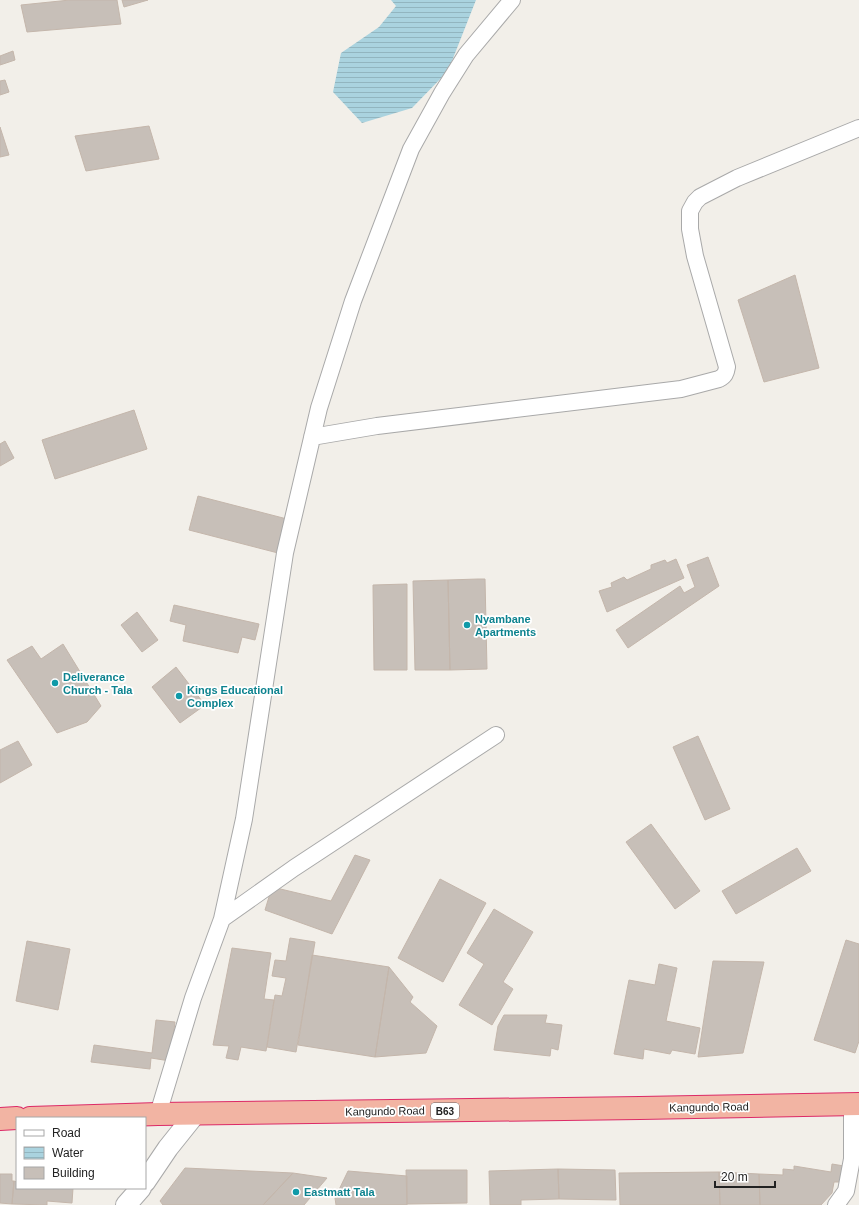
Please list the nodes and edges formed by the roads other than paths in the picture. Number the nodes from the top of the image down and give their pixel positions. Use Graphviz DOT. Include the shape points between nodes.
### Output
graph roads {
  1 [pos="512,0"];
  2 [pos="859,128"];
  3 [pos="312,437"];
  4 [pos="496,735"];
  5 [pos="222,919"];
  6 [pos="856,1104"];
  7 [pos="196,1113"];
  8 [pos="158,1114"];
  9 [pos="62,1117"];
  10 [pos="16,1118"];
  11 [pos="0,1119"];
  12 [pos="146,1181"];
  13 [pos="140,1189"];
  14 [pos="126,1205"];
  15 [pos="836,1205"];
  1 -- 3 [label="street" via="466,55 442,92 411,149 353,301 318,408"];
  2 -- 3 [label="street" via="737,178 700,197 690,211 695,256 727,367 720,380 681,389 377,426"];
  3 -- 5 [label="street" via="285,553 244,819"];
  4 -- 5 [label="street" via="294,868"];
  5 -- 8 [label="street" via="193,998"];
  6 -- 7 [label="highway, Kangundo Road / B63"];
  6 -- 15 [label="street" via="852,1159 846,1190"];
  7 -- 8 [label="highway, Kangundo Road / B63"];
  7 -- 12 [label="street"];
  8 -- 9 [label="highway, Kangundo Road / B63"];
  10 -- 11 [label="highway"];
  13 -- 14 [label="street"];
}
